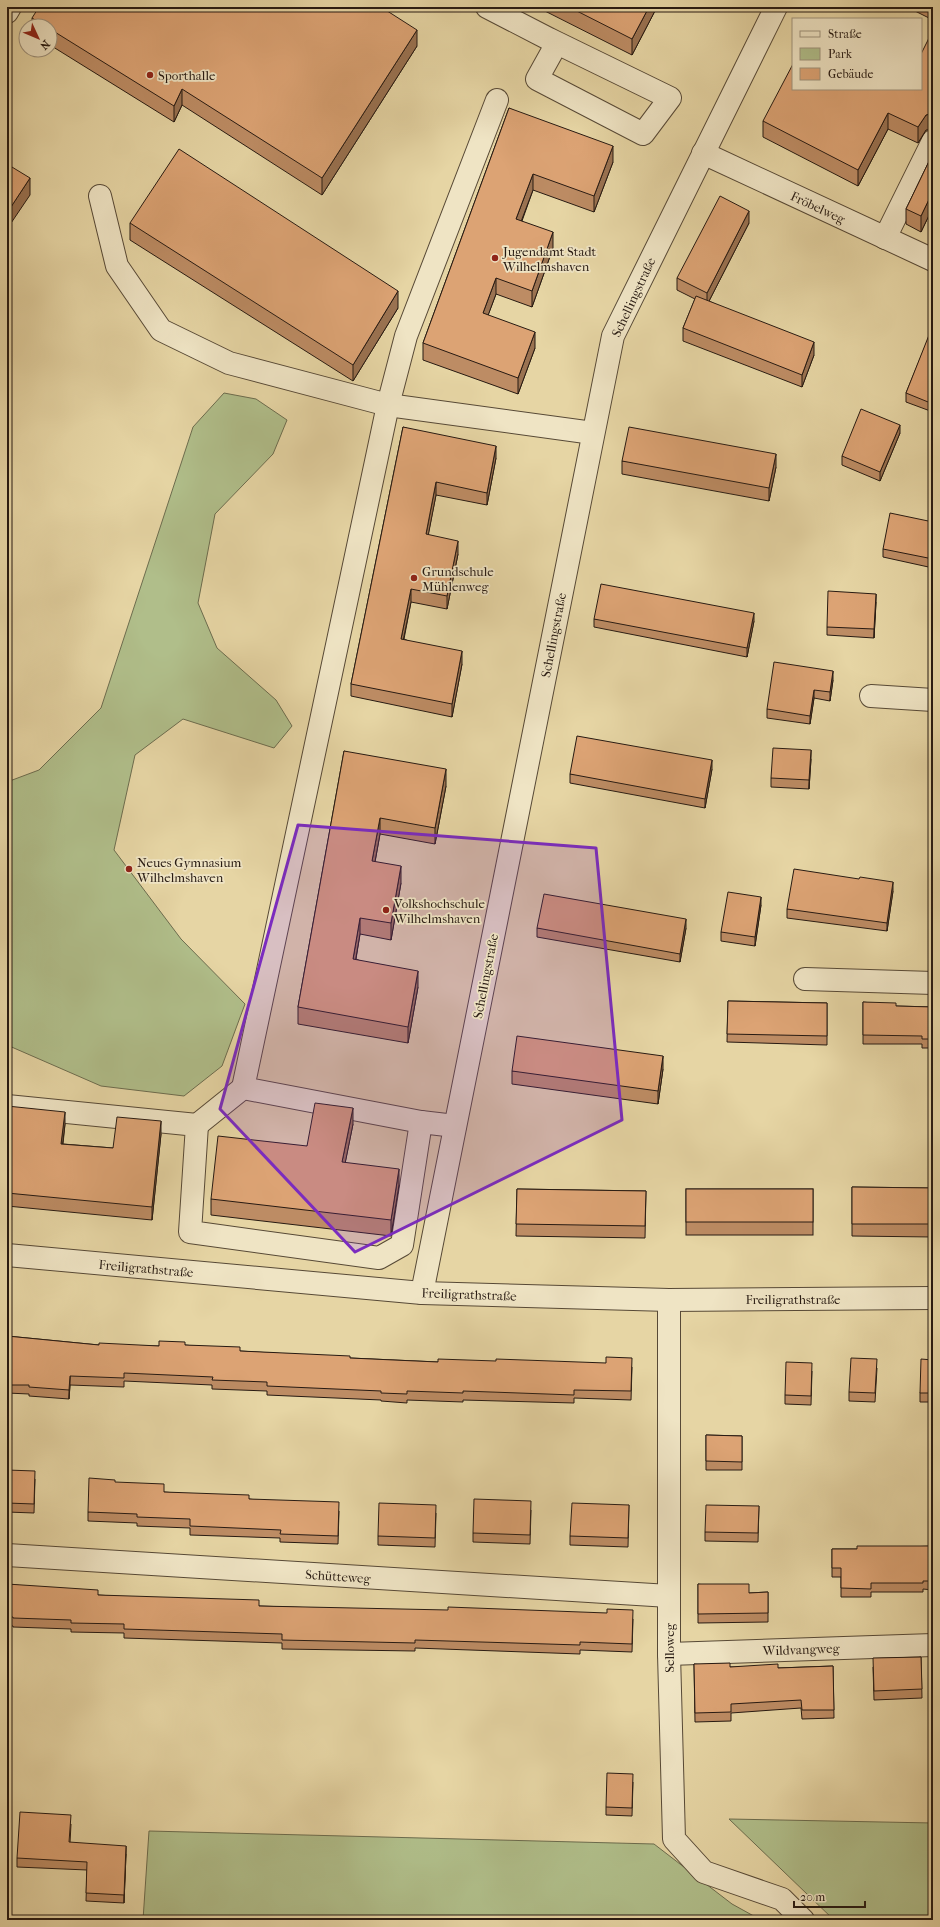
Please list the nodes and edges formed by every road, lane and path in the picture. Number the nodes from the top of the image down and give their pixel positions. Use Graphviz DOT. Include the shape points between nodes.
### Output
graph roads {
  1 [pos="10,7"];
  2 [pos="487,7"];
  3 [pos="776,7"];
  4 [pos="7,12"];
  5 [pos="549,39"];
  6 [pos="497,100"];
  7 [pos="933,141"];
  8 [pos="704,153"];
  9 [pos="100,196"];
  10 [pos="885,238"];
  11 [pos="933,260"];
  12 [pos="388,405"];
  13 [pos="593,433"];
  14 [pos="871,696"];
  15 [pos="933,700"];
  16 [pos="805,979"];
  17 [pos="933,983"];
  18 [pos="244,1088"];
  19 [pos="7,1106"];
  20 [pos="421,1122"];
  21 [pos="197,1126"];
  22 [pos="455,1126"];
  23 [pos="7,1255"];
  24 [pos="422,1293"];
  25 [pos="933,1298"];
  26 [pos="669,1300"];
  27 [pos="7,1555"];
  28 [pos="669,1596"];
  29 [pos="933,1645"];
  30 [pos="669,1654"];
  31 [pos="803,1920"];
  1 -- 4 [label="street"];
  2 -- 5 [label="street"];
  3 -- 8 [label="street, Schellingstraße"];
  5 -- 5 [label="street" via="557,43 537,79 643,134 670,98"];
  6 -- 12 [label="street" via="406,336"];
  7 -- 10 [label="street"];
  8 -- 10 [label="street, Fröbelweg"];
  8 -- 13 [label="street, Schellingstraße" via="613,336"];
  9 -- 12 [label="street" via="117,266 161,330 229,363"];
  10 -- 11 [label="street, Fröbelweg"];
  12 -- 13 [label="street"];
  12 -- 18 [label="street"];
  13 -- 22 [label="street, Schellingstraße"];
  14 -- 15 [label="street"];
  16 -- 17 [label="street"];
  18 -- 20 [label="street"];
  18 -- 21 [label="street"];
  19 -- 21 [label="street"];
  20 -- 21 [label="street" via="402,1245 379,1258 190,1232"];
  20 -- 22 [label="street"];
  22 -- 24 [label="street, Schellingstraße"];
  23 -- 24 [label="street, Freiligrathstraße"];
  24 -- 26 [label="street, Freiligrathstraße"];
  25 -- 26 [label="street, Freiligrathstraße"];
  26 -- 28 [label="street, Selloweg"];
  27 -- 28 [label="street, Schütteweg"];
  28 -- 30 [label="street, Selloweg"];
  29 -- 30 [label="street, Wildvangweg"];
  30 -- 31 [label="street, Selloweg" via="674,1839 704,1872 782,1899"];
}
